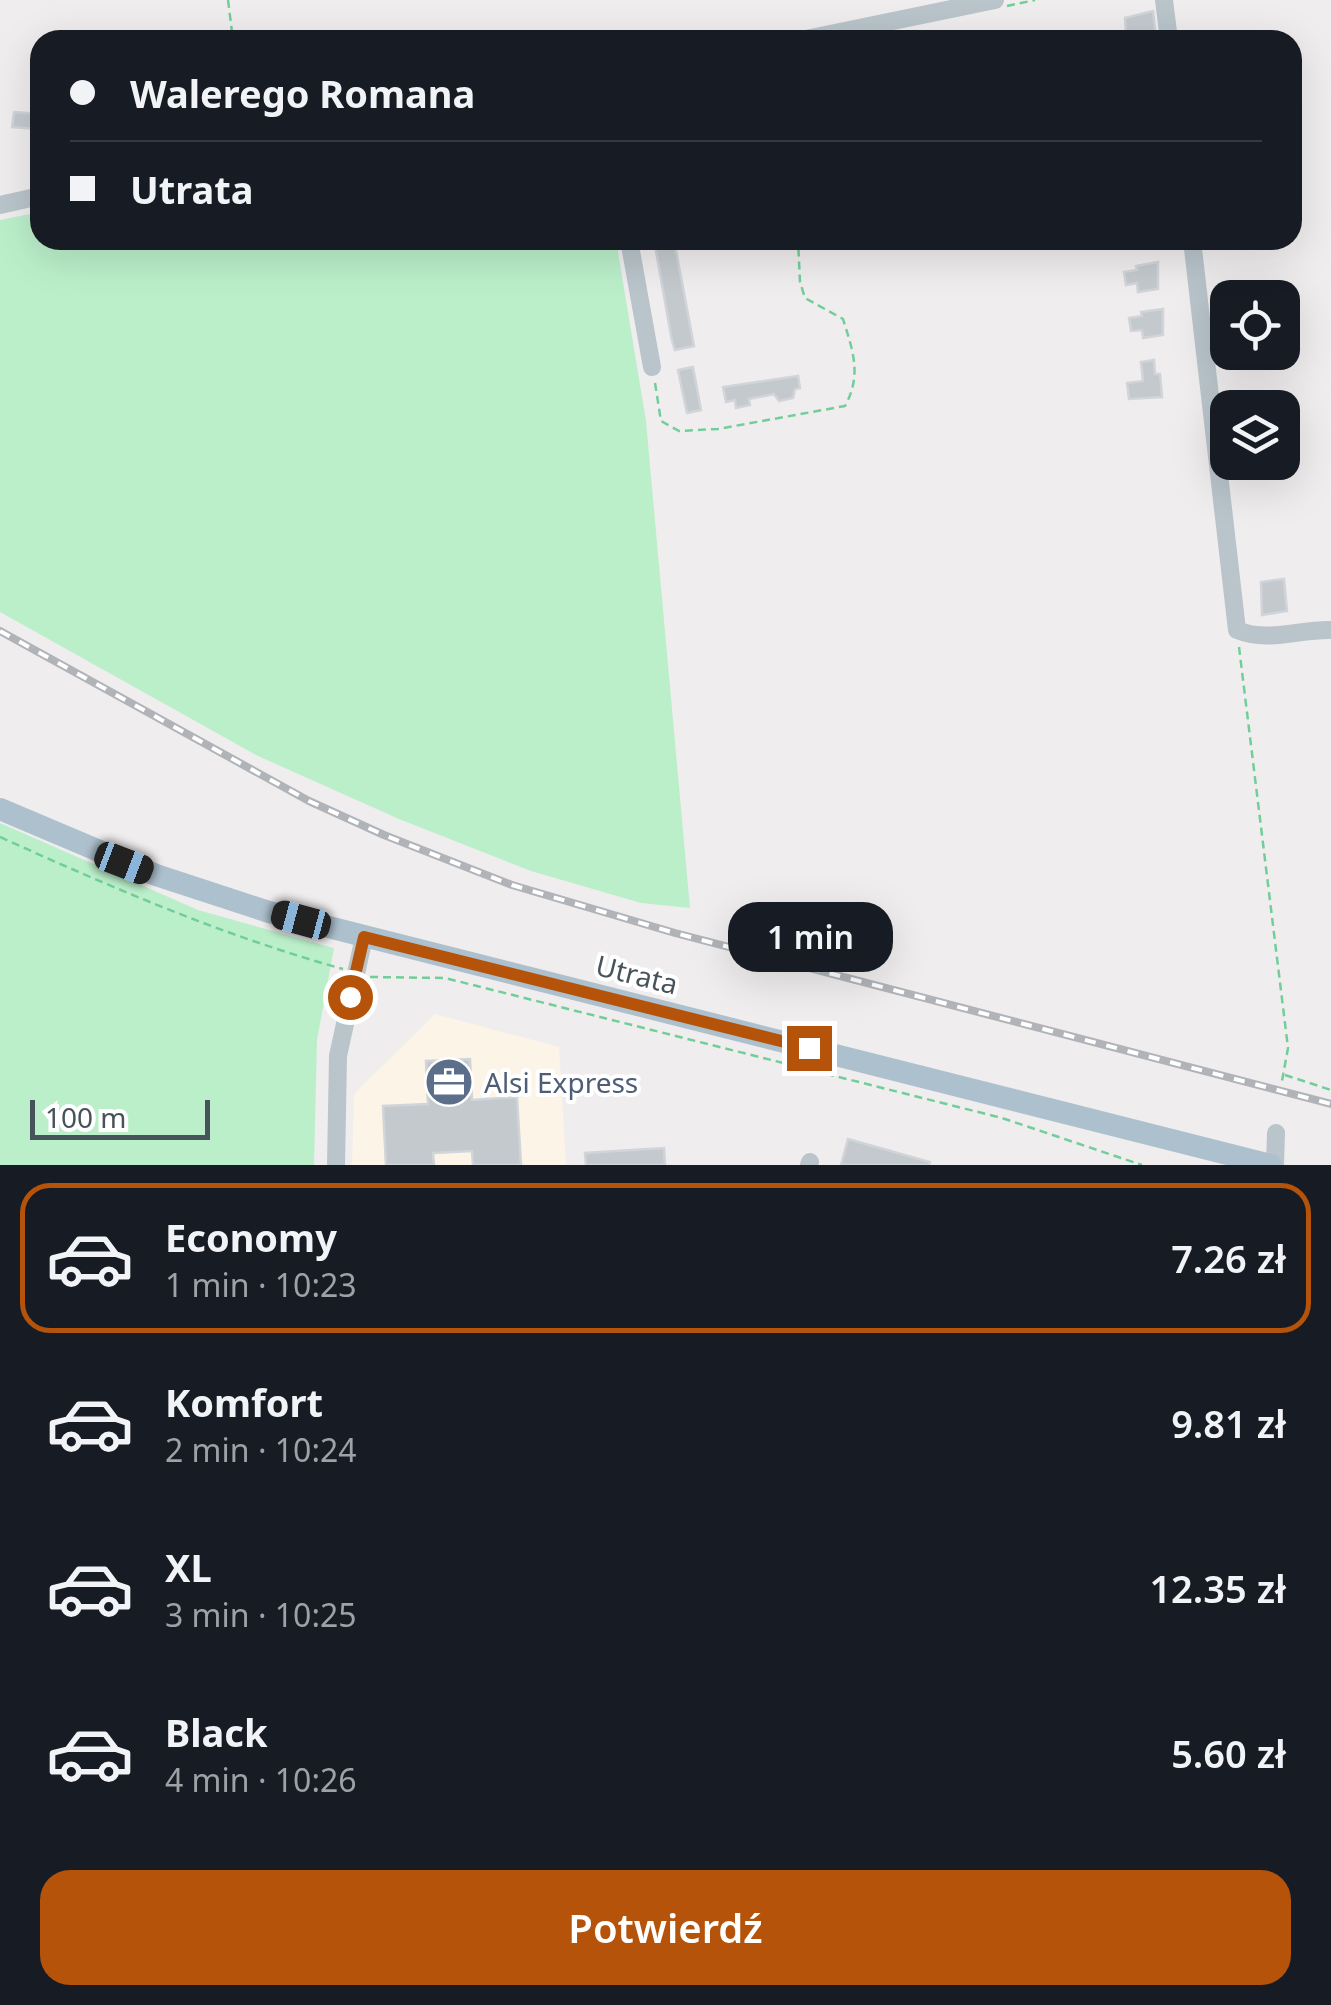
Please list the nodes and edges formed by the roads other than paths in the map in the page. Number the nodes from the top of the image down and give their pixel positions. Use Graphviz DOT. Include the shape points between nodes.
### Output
graph roads {
  1 [pos="995,0"];
  2 [pos="1164,0"];
  3 [pos="850,30"];
  4 [pos="1168,30"];
  5 [pos="30,198"];
  6 [pos="0,205"];
  7 [pos="631,250"];
  8 [pos="1193,250"];
  9 [pos="652,367"];
  10 [pos="1331,630"];
  11 [pos="0,809"];
  12 [pos="364,937"];
  13 [pos="1276,1133"];
  14 [pos="336,1165"];
  15 [pos="1273,1165"];
  1 -- 3 [label="street"];
  2 -- 4 [label="street"];
  5 -- 6 [label="street"];
  7 -- 9 [label="street"];
  8 -- 10 [label="street" via="1237,630 1256,638"];
  11 -- 12 [label="main road, Utrata" via="193,888"];
  12 -- 14 [label="street" via="338,1056"];
  12 -- 15 [label="main road, Utrata"];
  13 -- 15 [label="street"];
}
